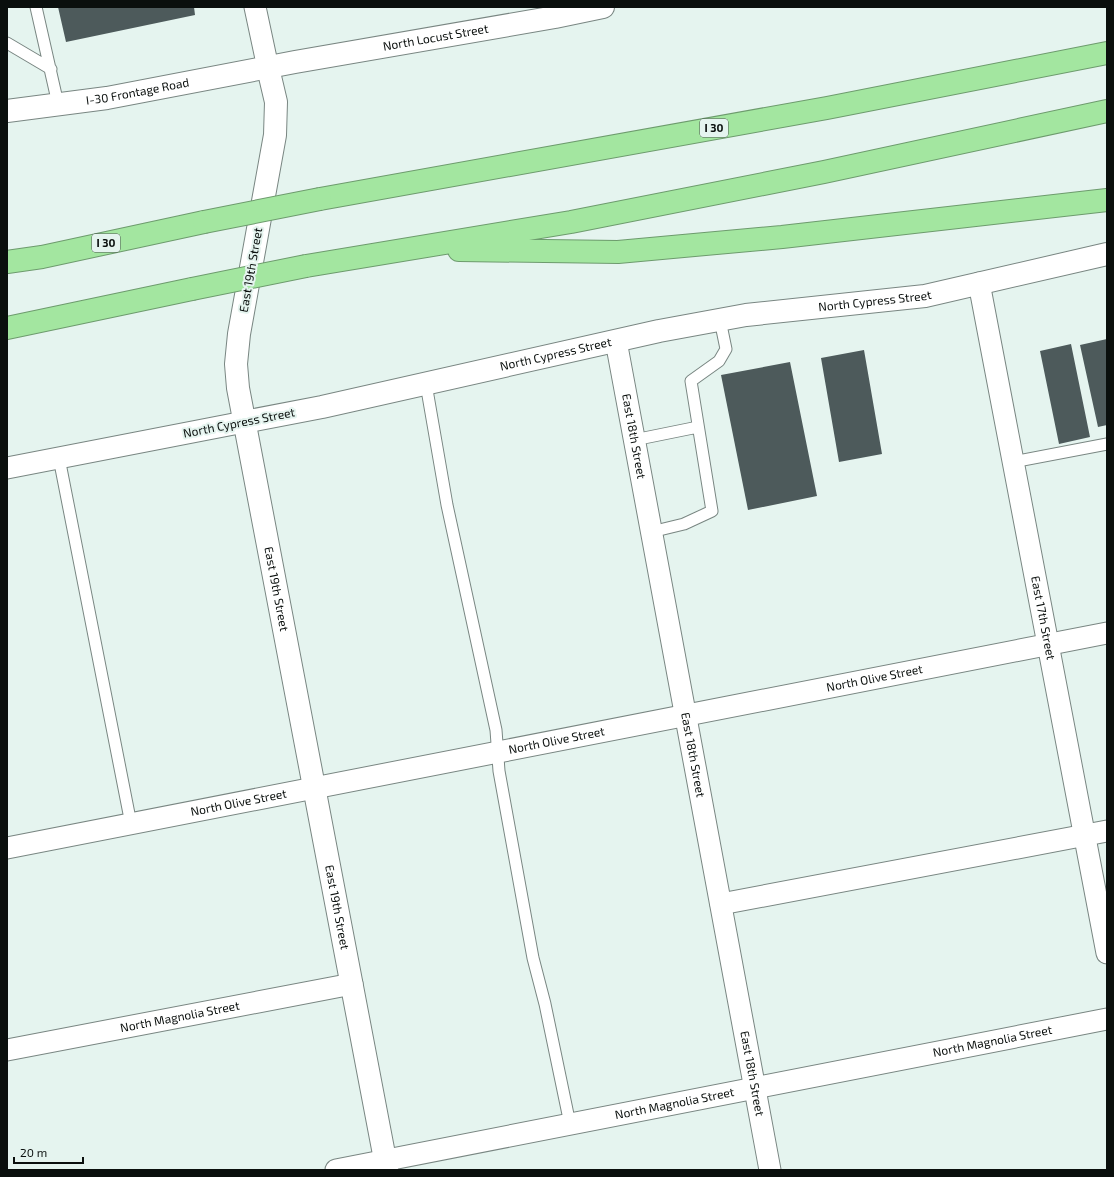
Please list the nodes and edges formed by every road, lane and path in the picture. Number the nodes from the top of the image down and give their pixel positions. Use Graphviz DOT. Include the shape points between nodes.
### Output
graph roads {
  1 [pos="36,7"];
  2 [pos="255,7"];
  3 [pos="603,7"];
  4 [pos="554,12"];
  5 [pos="7,43"];
  6 [pos="1107,53"];
  7 [pos="268,68"];
  8 [pos="50,70"];
  9 [pos="58,104"];
  10 [pos="7,111"];
  11 [pos="1107,111"];
  12 [pos="1107,200"];
  13 [pos="399,249"];
  14 [pos="1107,254"];
  15 [pos="7,262"];
  16 [pos="978,283"];
  17 [pos="720,320"];
  18 [pos="7,328"];
  19 [pos="616,341"];
  20 [pos="426,384"];
  21 [pos="244,422"];
  22 [pos="698,427"];
  23 [pos="634,440"];
  24 [pos="1107,444"];
  25 [pos="59,458"];
  26 [pos="1013,462"];
  27 [pos="7,468"];
  28 [pos="651,532"];
  29 [pos="1107,633"];
  30 [pos="1048,644"];
  31 [pos="685,716"];
  32 [pos="498,752"];
  33 [pos="315,788"];
  34 [pos="131,824"];
  35 [pos="1107,831"];
  36 [pos="1085,836"];
  37 [pos="7,848"];
  38 [pos="721,904"];
  39 [pos="1107,954"];
  40 [pos="352,984"];
  41 [pos="1107,1019"];
  42 [pos="7,1050"];
  43 [pos="755,1088"];
  44 [pos="570,1124"];
  45 [pos="386,1165"];
  46 [pos="336,1170"];
  47 [pos="770,1170"];
  1 -- 8 [label="lane"];
  2 -- 7 [label="street, East 19th Street"];
  3 -- 4 [label="main road, North Locust Street"];
  4 -- 7 [label="main road, North Locust Street"];
  5 -- 8 [label="lane"];
  6 -- 15 [label="highway, I 30, bridge" via="827,108 320,199 42,257"];
  7 -- 9 [label="main road, I-30 Frontage Road" via="107,98"];
  7 -- 21 [label="main road, East 19th Street" via="276,102 275,135 239,334 238,388"];
  8 -- 9 [label="lane"];
  9 -- 10 [label="main road, I-30 Frontage Road"];
  11 -- 13 [label="highway" via="824,172 571,222"];
  12 -- 13 [label="highway" via="782,237 618,252"];
  13 -- 18 [label="highway, bridge"];
  14 -- 16 [label="main road, North Cypress Street"];
  16 -- 17 [label="main road, North Cypress Street" via="925,296"];
  16 -- 26 [label="street, East 17th Street"];
  17 -- 19 [label="main road, North Cypress Street"];
  17 -- 22 [label="lane" via="726,349 719,361 691,381"];
  19 -- 20 [label="main road, North Cypress Street"];
  19 -- 23 [label="street, East 18th Street"];
  20 -- 21 [label="main road, North Cypress Street"];
  20 -- 32 [label="lane" via="447,505 496,730"];
  21 -- 25 [label="street, North Cypress Street"];
  21 -- 33 [label="main road, East 19th Street"];
  22 -- 23 [label="lane"];
  22 -- 28 [label="lane" via="712,511 684,524"];
  23 -- 28 [label="street, East 18th Street"];
  24 -- 26 [label="lane"];
  25 -- 27 [label="street, North Cypress Street"];
  25 -- 34 [label="lane"];
  26 -- 30 [label="street, East 17th Street"];
  28 -- 31 [label="street, East 18th Street"];
  29 -- 30 [label="street, North Olive Street"];
  30 -- 31 [label="street, North Olive Street"];
  30 -- 36 [label="street, East 17th Street"];
  31 -- 32 [label="street, North Olive Street"];
  31 -- 38 [label="street, East 18th Street"];
  32 -- 33 [label="street, North Olive Street"];
  32 -- 44 [label="lane" via="499,771 533,958"];
  33 -- 34 [label="street, North Olive Street"];
  33 -- 40 [label="main road, East 19th Street"];
  34 -- 37 [label="street, North Olive Street"];
  35 -- 36 [label="street"];
  36 -- 38 [label="street"];
  36 -- 39 [label="street, East 17th Street"];
  38 -- 43 [label="street, East 18th Street"];
  40 -- 42 [label="street, North Magnolia Street"];
  40 -- 45 [label="main road, East 19th Street"];
  41 -- 43 [label="street, North Magnolia Street"];
  43 -- 44 [label="street, North Magnolia Street"];
  43 -- 47 [label="street, East 18th Street"];
  44 -- 45 [label="street, North Magnolia Street"];
  45 -- 46 [label="street, North Magnolia Street"];
}
